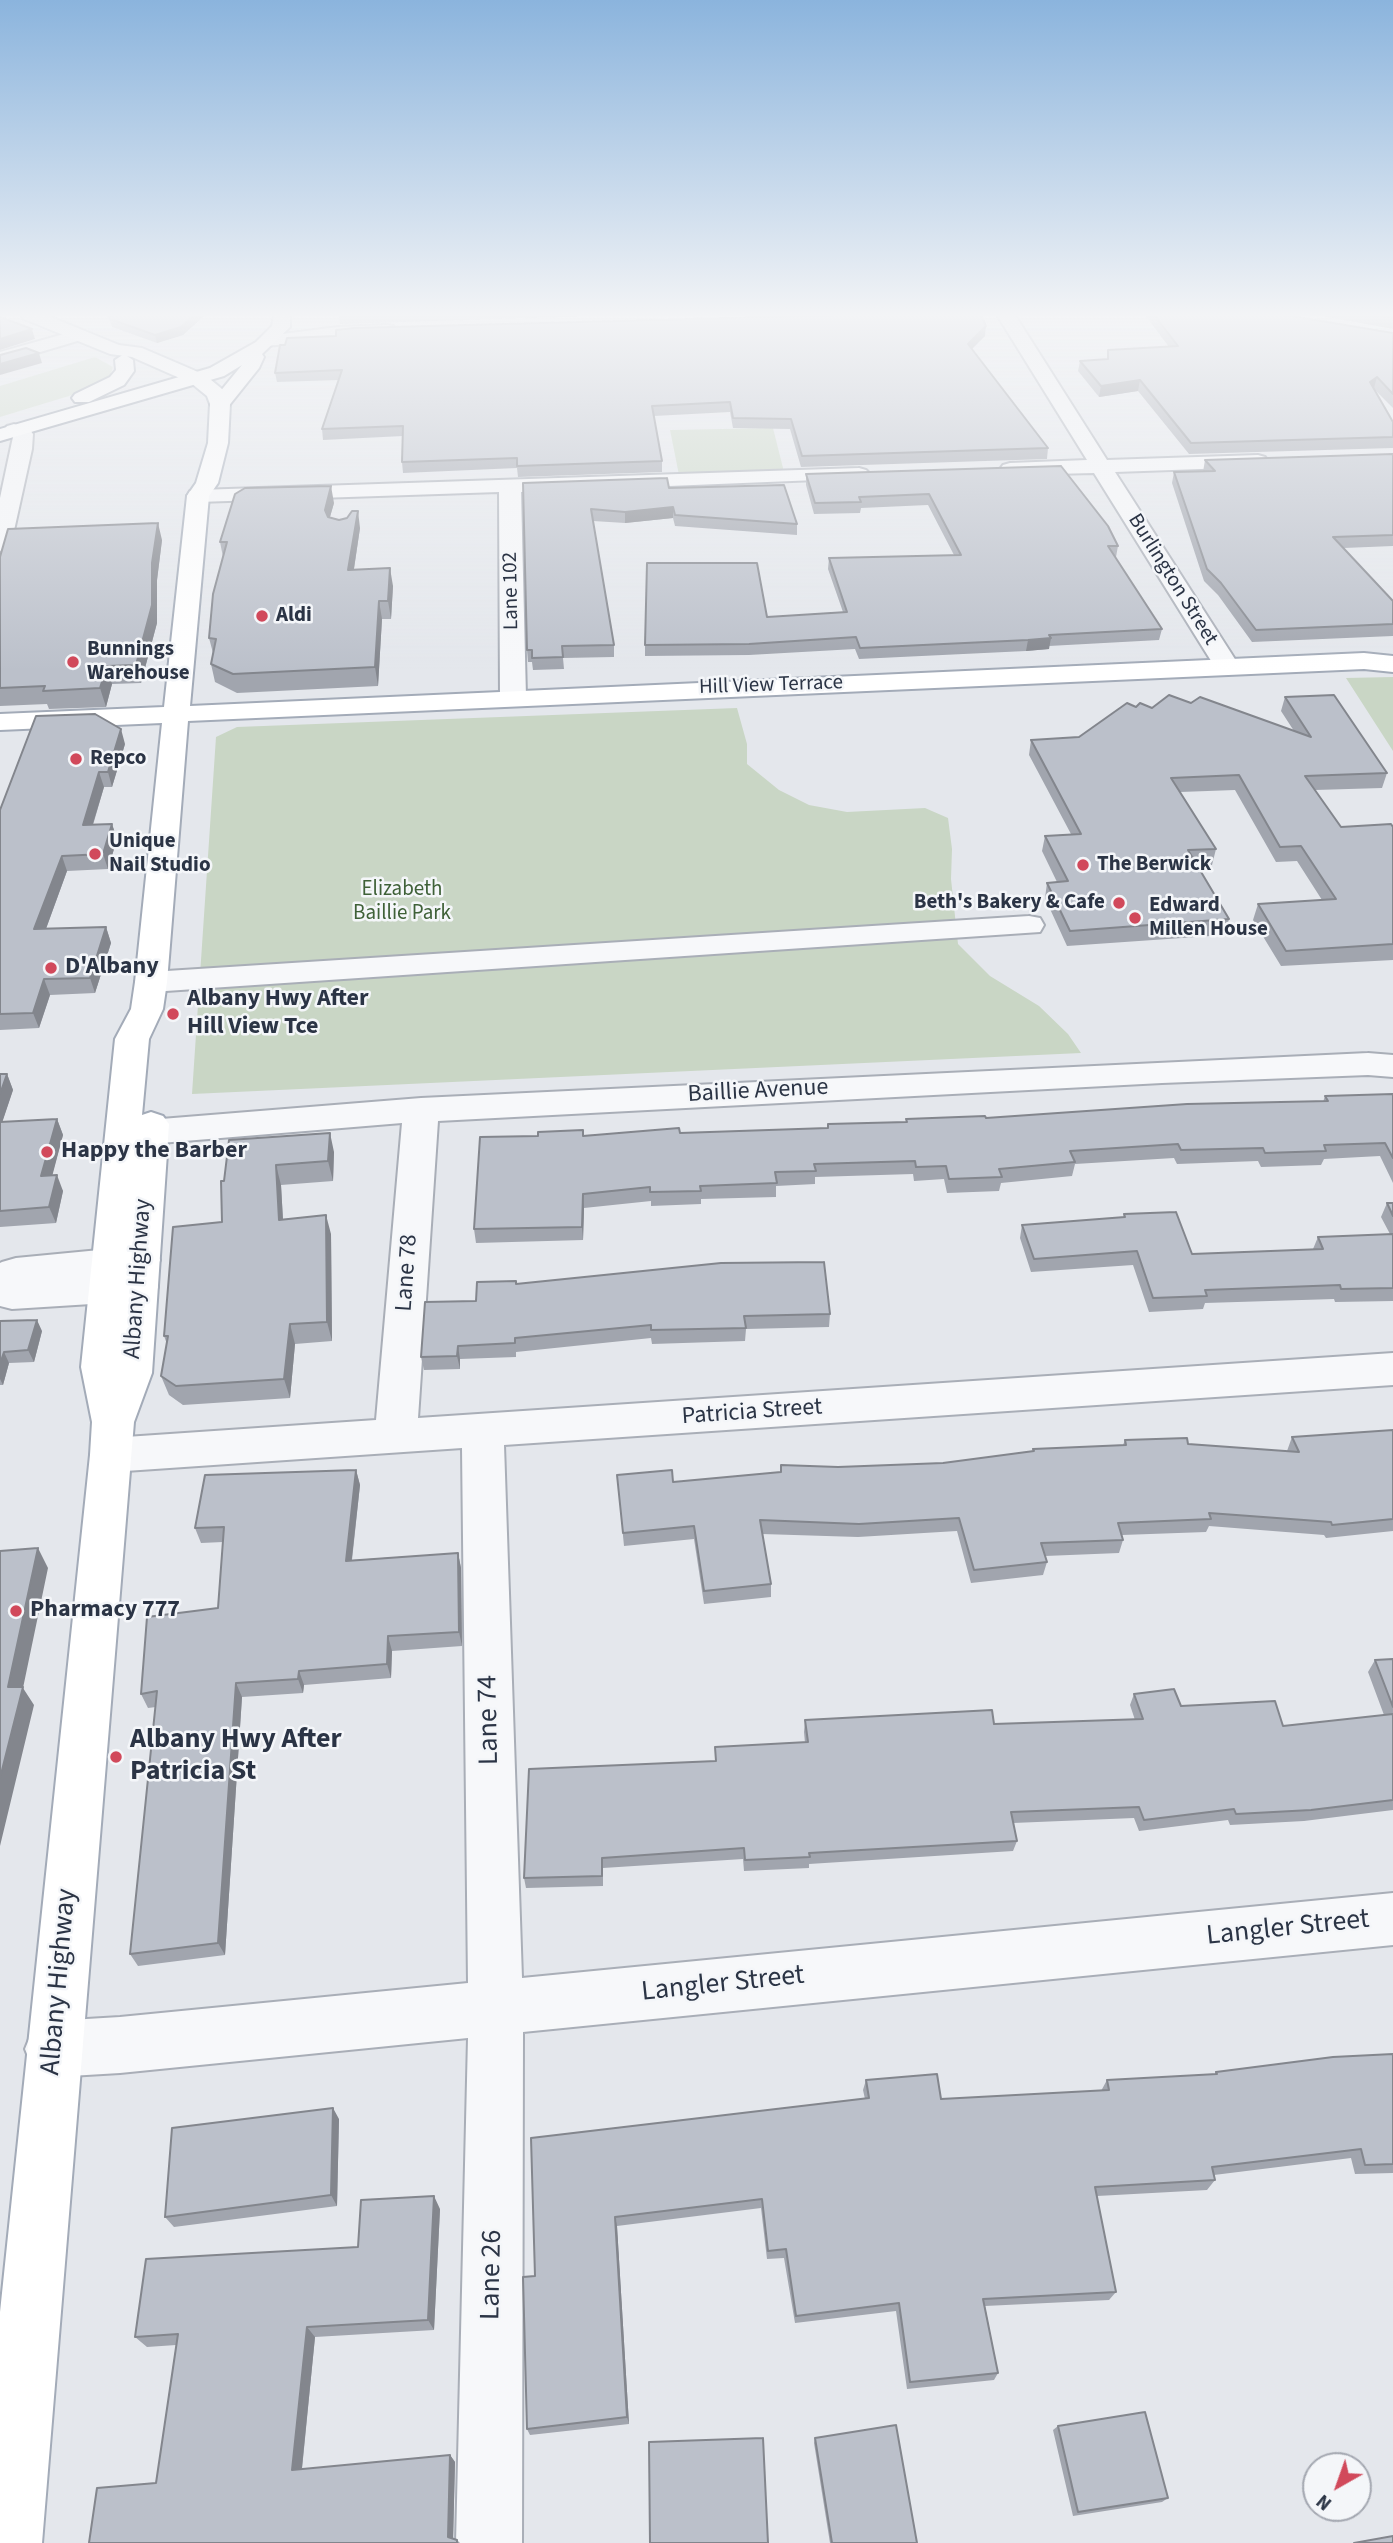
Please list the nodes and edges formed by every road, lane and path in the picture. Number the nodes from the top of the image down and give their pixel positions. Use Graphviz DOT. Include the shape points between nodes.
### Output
graph roads {
  1 [pos="22,434"];
  2 [pos="202,434"];
  3 [pos="218,434"];
  4 [pos="1079,434"];
  5 [pos="1281,460"];
  6 [pos="1100,467"];
  7 [pos="990,470"];
  8 [pos="881,474"];
  9 [pos="510,485"];
  10 [pos="383,490"];
  11 [pos="198,496"];
  12 [pos="343,517"];
  13 [pos="0,544"];
  14 [pos="1393,653"];
  15 [pos="1364,661"];
  16 [pos="1393,664"];
  17 [pos="1227,667"];
  18 [pos="513,697"];
  19 [pos="177,712"];
  20 [pos="0,722"];
  21 [pos="1029,925"];
  22 [pos="149,995"];
  23 [pos="1393,1066"];
  24 [pos="421,1110"];
  25 [pos="137,1133"];
  26 [pos="124,1275"];
  27 [pos="0,1279"];
  28 [pos="0,1290"];
  29 [pos="1393,1369"];
  30 [pos="483,1432"];
  31 [pos="396,1436"];
  32 [pos="112,1439"];
  33 [pos="1393,1919"];
  34 [pos="496,2007"];
  35 [pos="54,2049"];
  36 [pos="9,2543"];
  37 [pos="489,2543"];
  1 -- 13 [label="street"];
  2 -- 11 [label="main road, Albany Highway" via="189,484"];
  3 -- 11 [label="main road, Albany Highway" via="207,483"];
  4 -- 6 [label="street, Burlington Street"];
  5 -- 6 [label="street"];
  6 -- 7 [label="street"];
  6 -- 17 [label="street, Burlington Street"];
  8 -- 9 [label="street"];
  9 -- 10 [label="street"];
  9 -- 18 [label="street, Lane 102"];
  10 -- 11 [label="street"];
  10 -- 12 [label="street" via="380,505 345,506"];
  11 -- 19 [label="main road, Albany Highway"];
  14 -- 15 [label="main road, Hill View Terrace"];
  15 -- 16 [label="main road, Hill View Terrace"];
  15 -- 17 [label="main road, Hill View Terrace"];
  17 -- 18 [label="main road, Hill View Terrace"];
  18 -- 19 [label="main road, Hill View Terrace"];
  19 -- 20 [label="main road, Hill View Terrace"];
  19 -- 22 [label="main road, Albany Highway"];
  21 -- 22 [label="street"];
  22 -- 25 [label="main road, Albany Highway" via="158,1037"];
  23 -- 24 [label="street, Baillie Avenue" via="1162,1072"];
  24 -- 25 [label="street, Baillie Avenue"];
  24 -- 31 [label="street, Lane 78"];
  25 -- 26 [label="main road, Albany Highway"];
  26 -- 27 [label="street" via="16,1272"];
  26 -- 28 [label="street" via="14,1296"];
  26 -- 32 [label="main road, Albany Highway" via="132,1373"];
  29 -- 30 [label="street, Patricia Street"];
  30 -- 31 [label="street, Patricia Street"];
  30 -- 34 [label="street, Lane 74"];
  31 -- 32 [label="street, Patricia Street"];
  32 -- 35 [label="main road, Albany Highway"];
  33 -- 34 [label="street, Langler Street"];
  34 -- 35 [label="street, Langler Street"];
  34 -- 37 [label="street, Lane 26"];
  35 -- 36 [label="main road, Albany Highway"];
}
